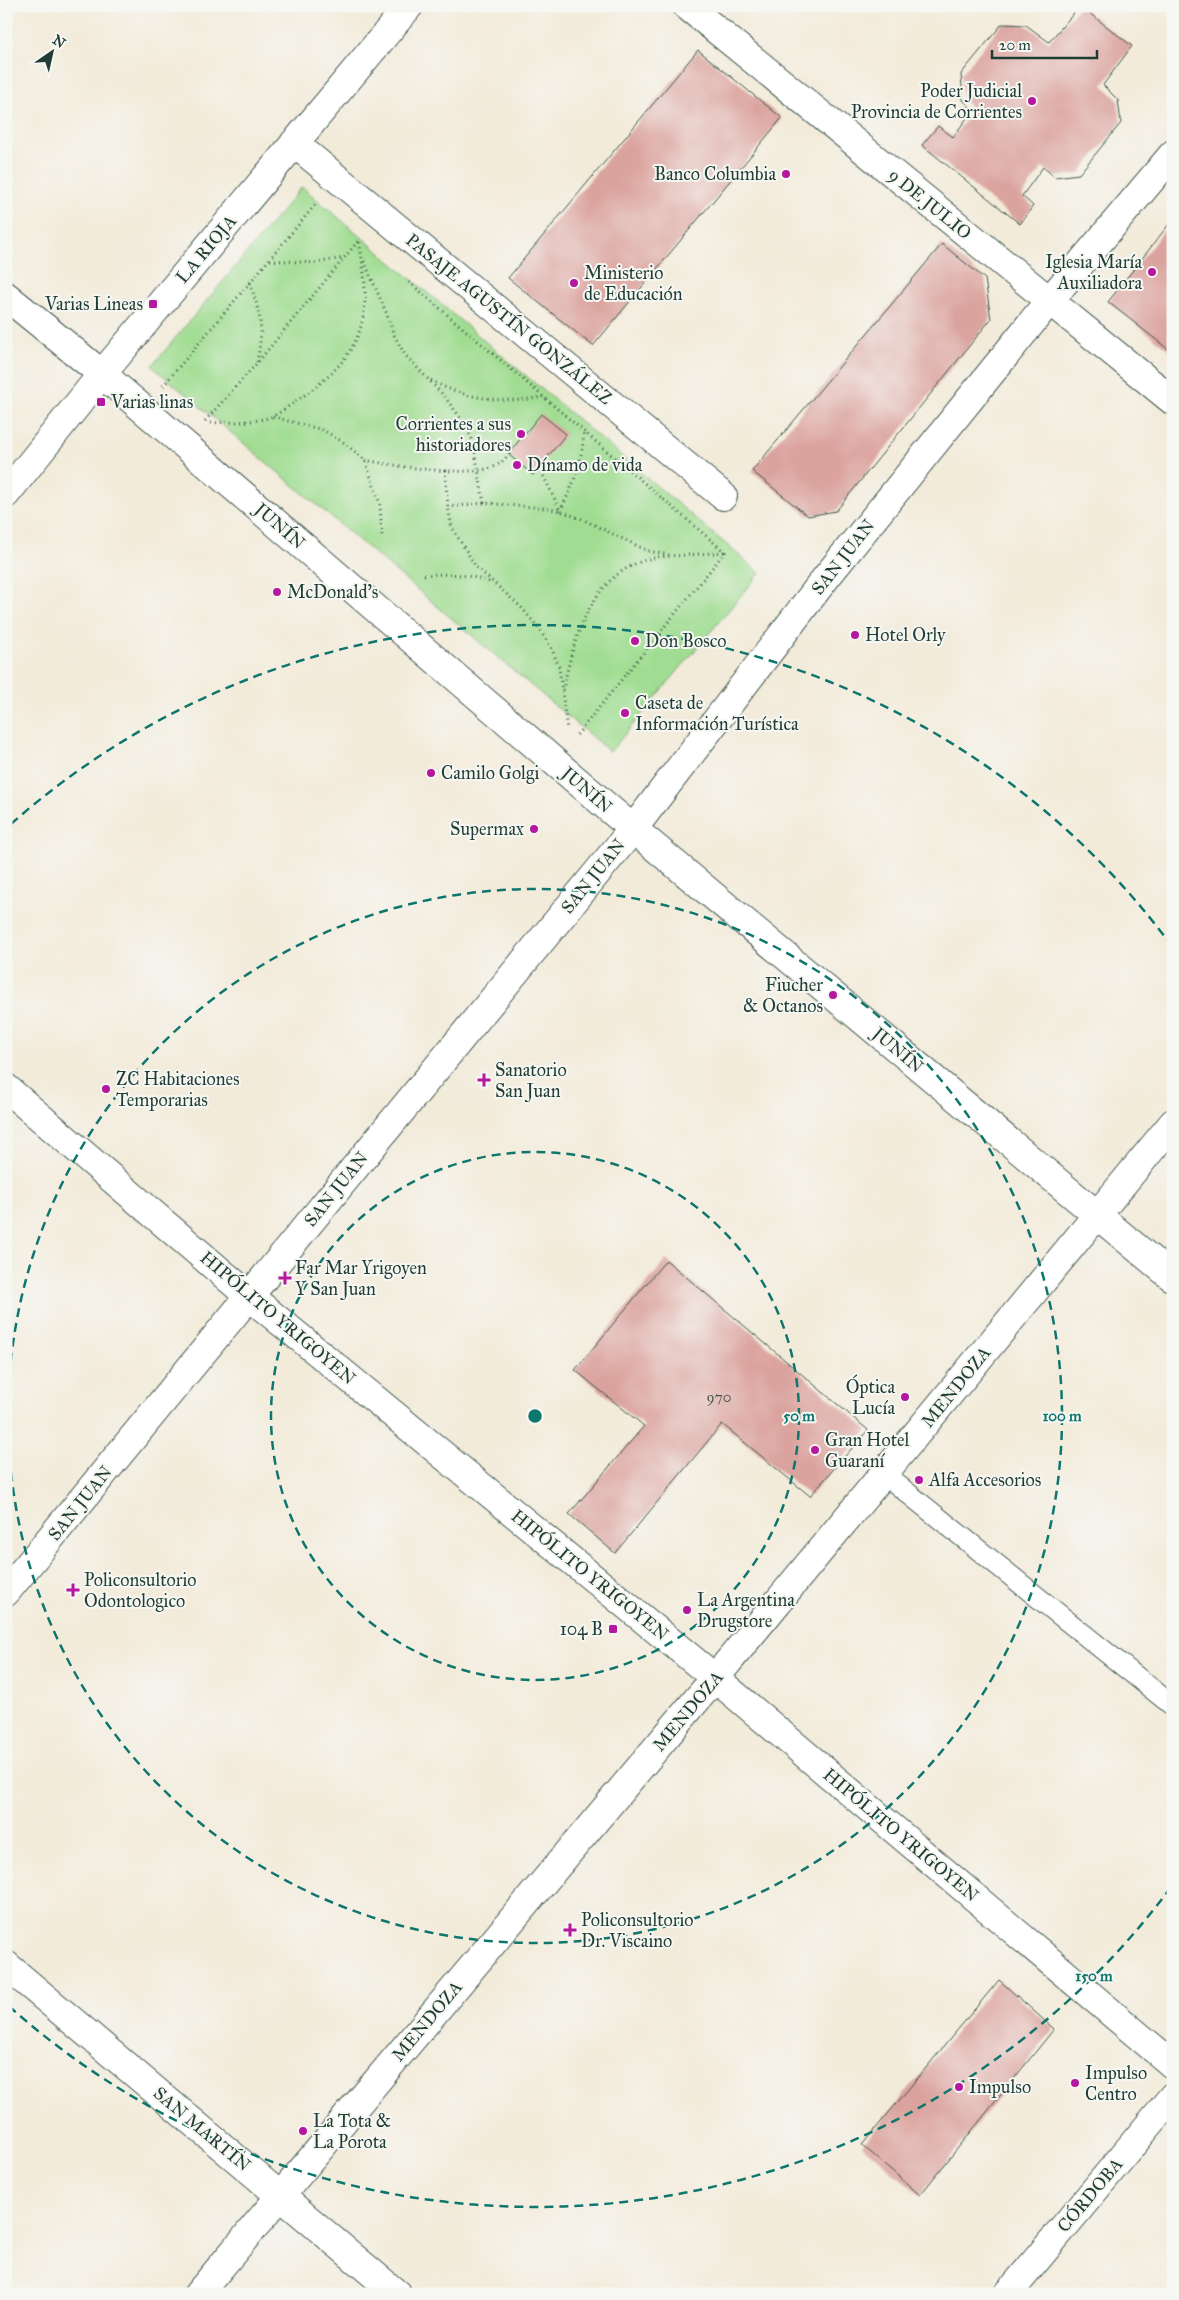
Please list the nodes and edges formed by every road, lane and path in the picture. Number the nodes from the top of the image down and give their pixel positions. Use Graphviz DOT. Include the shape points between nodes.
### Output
graph roads {
  1 [pos="409,6"];
  2 [pos="687,6"];
  3 [pos="294,143"];
  4 [pos="1173,154"];
  5 [pos="323,211"];
  6 [pos="352,234"];
  7 [pos="359,240"];
  8 [pos="366,246"];
  9 [pos="362,256"];
  10 [pos="343,258"];
  11 [pos="269,260"];
  12 [pos="403,278"];
  13 [pos="250,282"];
  14 [pos="6,296"];
  15 [pos="1049,301"];
  16 [pos="257,362"];
  17 [pos="102,374"];
  18 [pos="426,378"];
  19 [pos="543,397"];
  20 [pos="1173,400"];
  21 [pos="143,409"];
  22 [pos="272,416"];
  23 [pos="584,431"];
  24 [pos="515,447"];
  25 [pos="365,460"];
  26 [pos="539,468"];
  27 [pos="445,470"];
  28 [pos="478,470"];
  29 [pos="6,494"];
  30 [pos="723,496"];
  31 [pos="484,503"];
  32 [pos="448,507"];
  33 [pos="560,511"];
  34 [pos="382,538"];
  35 [pos="725,552"];
  36 [pos="675,556"];
  37 [pos="424,575"];
  38 [pos="496,584"];
  39 [pos="562,692"];
  40 [pos="562,753"];
  41 [pos="633,829"];
  42 [pos="6,1088"];
  43 [pos="1173,1123"];
  44 [pos="1097,1215"];
  45 [pos="1173,1278"];
  46 [pos="249,1296"];
  47 [pos="884,1474"];
  48 [pos="6,1592"];
  49 [pos="715,1678"];
  50 [pos="1173,1706"];
  51 [pos="6,1965"];
  52 [pos="1173,2065"];
  53 [pos="1173,2096"];
  54 [pos="281,2195"];
  55 [pos="198,2294"];
  56 [pos="397,2294"];
  57 [pos="1008,2294"];
  1 -- 3 [label="street, LA RIOJA"];
  2 -- 15 [label="street, 9 DE JULIO"];
  3 -- 17 [label="street, LA RIOJA"];
  3 -- 30 [label="street, PASAJE AGUSTÍN GONZÁLEZ"];
  4 -- 15 [label="street, SAN JUAN"];
  5 -- 11 [label="path" via="316,205"];
  6 -- 7 [label="path"];
  7 -- 8 [label="path"];
  7 -- 9 [label="path"];
  7 -- 10 [label="path"];
  9 -- 18 [label="path" via="394,336 405,355"];
  9 -- 22 [label="path" via="366,287 363,318 353,347 321,384"];
  10 -- 11 [label="path" via="315,263"];
  10 -- 16 [label="path"];
  11 -- 13 [label="path"];
  12 -- 19 [label="path"];
  13 -- 16 [label="path" via="262,321"];
  13 -- 21 [label="path"];
  14 -- 17 [label="street, JUNÍN"];
  15 -- 20 [label="street, 9 DE JULIO"];
  15 -- 41 [label="street, SAN JUAN" via="828,575"];
  16 -- 22 [label="path" via="203,423 238,422"];
  17 -- 21 [label="street, JUNÍN"];
  17 -- 29 [label="street, LA RIOJA"];
  18 -- 19 [label="path" via="448,390 490,399 521,402"];
  18 -- 28 [label="path" via="462,420 474,441"];
  19 -- 23 [label="path"];
  21 -- 40 [label="street, JUNÍN"];
  22 -- 25 [label="path" via="323,430"];
  23 -- 33 [label="path" via="578,472"];
  23 -- 35 [label="path"];
  24 -- 28 [label="path" via="498,465"];
  25 -- 27 [label="path"];
  25 -- 34 [label="path" via="380,504"];
  26 -- 33 [label="path"];
  27 -- 28 [label="path"];
  27 -- 32 [label="path"];
  28 -- 31 [label="path"];
  31 -- 32 [label="path"];
  31 -- 33 [label="path"];
  32 -- 38 [label="path" via="452,527 476,567"];
  33 -- 36 [label="path" via="617,534 648,551"];
  35 -- 36 [label="path"];
  35 -- 40 [label="path"];
  36 -- 39 [label="path" via="649,559 628,568 594,599 570,655"];
  37 -- 38 [label="path" via="472,575"];
  38 -- 39 [label="path" via="532,620 551,647 559,667"];
  39 -- 40 [label="path"];
  40 -- 41 [label="street, JUNÍN"];
  41 -- 44 [label="street, JUNÍN"];
  41 -- 46 [label="street, SAN JUAN"];
  42 -- 46 [label="street, HIPÓLITO YRIGOYEN"];
  43 -- 44 [label="street, MENDOZA"];
  44 -- 45 [label="street, JUNÍN"];
  44 -- 47 [label="street, MENDOZA"];
  46 -- 48 [label="street, SAN JUAN"];
  46 -- 49 [label="street, HIPÓLITO YRIGOYEN"];
  47 -- 49 [label="street, MENDOZA"];
  47 -- 50 [label="lane"];
  49 -- 52 [label="street, HIPÓLITO YRIGOYEN"];
  49 -- 54 [label="street, MENDOZA"];
  51 -- 54 [label="street, SAN MARTÍN"];
  53 -- 57 [label="street, CÓRDOBA"];
  54 -- 55 [label="street, MENDOZA"];
  54 -- 56 [label="street, SAN MARTÍN"];
}
